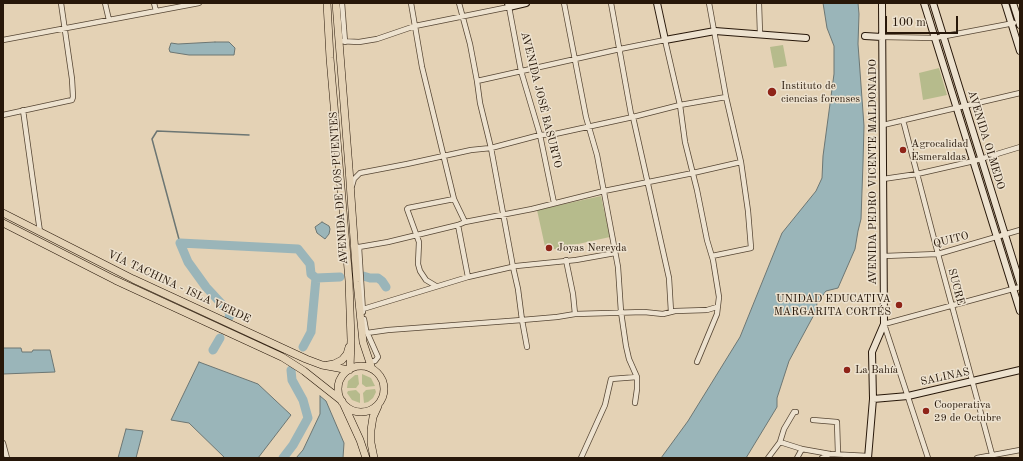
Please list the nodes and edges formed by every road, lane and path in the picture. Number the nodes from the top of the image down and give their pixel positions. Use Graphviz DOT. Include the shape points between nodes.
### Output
graph roads {
  1 [pos="61,3"];
  2 [pos="106,3"];
  3 [pos="154,3"];
  4 [pos="199,3"];
  5 [pos="327,3"];
  6 [pos="336,3"];
  7 [pos="342,3"];
  8 [pos="411,3"];
  9 [pos="459,3"];
  10 [pos="526,3"];
  11 [pos="564,3"];
  12 [pos="611,3"];
  13 [pos="657,3"];
  14 [pos="709,3"];
  15 [pos="759,3"];
  16 [pos="882,3"];
  17 [pos="924,3"];
  18 [pos="933,3"];
  19 [pos="1005,3"];
  20 [pos="1013,3"];
  21 [pos="508,5"];
  22 [pos="156,11"];
  23 [pos="462,17"];
  24 [pos="109,20"];
  25 [pos="1011,23"];
  26 [pos="1020,23"];
  27 [pos="415,26"];
  28 [pos="64,29"];
  29 [pos="715,31"];
  30 [pos="760,34"];
  31 [pos="865,36"];
  32 [pos="882,37"];
  33 [pos="944,37"];
  34 [pos="806,38"];
  35 [pos="935,38"];
  36 [pos="3,40"];
  37 [pos="665,40"];
  38 [pos="342,41"];
  39 [pos="620,49"];
  40 [pos="1020,51"];
  41 [pos="574,60"];
  42 [pos="521,71"];
  43 [pos="477,81"];
  44 [pos="1020,93"];
  45 [pos="726,97"];
  46 [pos="680,105"];
  47 [pos="965,106"];
  48 [pos="957,108"];
  49 [pos="23,110"];
  50 [pos="3,115"];
  51 [pos="633,117"];
  52 [pos="904,120"];
  53 [pos="883,125"];
  54 [pos="588,126"];
  55 [pos="540,135"];
  56 [pos="1020,147"];
  57 [pos="491,148"];
  58 [pos="443,155"];
  59 [pos="982,159"];
  60 [pos="741,162"];
  61 [pos="974,162"];
  62 [pos="693,173"];
  63 [pos="917,174"];
  64 [pos="883,179"];
  65 [pos="647,182"];
  66 [pos="604,191"];
  67 [pos="350,193"];
  68 [pos="454,199"];
  69 [pos="554,203"];
  70 [pos="3,213"];
  71 [pos="504,215"];
  72 [pos="465,222"];
  73 [pos="3,223"];
  74 [pos="458,225"];
  75 [pos="1020,230"];
  76 [pos="40,232"];
  77 [pos="1005,234"];
  78 [pos="416,235"];
  79 [pos="997,236"];
  80 [pos="357,246"];
  81 [pos="615,253"];
  82 [pos="938,254"];
  83 [pos="712,256"];
  84 [pos="884,256"];
  85 [pos="566,260"];
  86 [pos="513,267"];
  87 [pos="468,277"];
  88 [pos="1020,283"];
  89 [pos="436,286"];
  90 [pos="1020,287"];
  91 [pos="1013,289"];
  92 [pos="952,305"];
  93 [pos="717,307"];
  94 [pos="363,309"];
  95 [pos="1020,311"];
  96 [pos="621,312"];
  97 [pos="671,312"];
  98 [pos="575,314"];
  99 [pos="522,320"];
  100 [pos="884,324"];
  101 [pos="367,333"];
  102 [pos="351,340"];
  103 [pos="527,347"];
  104 [pos="697,362"];
  105 [pos="322,365"];
  106 [pos="370,366"];
  107 [pos="350,370"];
  108 [pos="1020,370"];
  109 [pos="637,377"];
  110 [pos="972,382"];
  111 [pos="908,396"];
  112 [pos="873,399"];
  113 [pos="340,401"];
  114 [pos="379,403"];
  115 [pos="635,403"];
  116 [pos="796,412"];
  117 [pos="813,420"];
  118 [pos="780,442"];
  119 [pos="3,443"];
  120 [pos="802,449"];
  121 [pos="1020,450"];
  122 [pos="830,454"];
  123 [pos="838,454"];
  124 [pos="868,457"];
  125 [pos="992,457"];
  126 [pos="8,458"];
  127 [pos="366,458"];
  128 [pos="374,458"];
  129 [pos="581,458"];
  130 [pos="768,458"];
  131 [pos="798,458"];
  132 [pos="822,458"];
  133 [pos="928,458"];
  134 [pos="977,458"];
  1 -- 28 [label="street"];
  2 -- 24 [label="street"];
  3 -- 22 [label="street"];
  4 -- 22 [label="street"];
  5 -- 102 [label="main road, AVENIDA DE LOS PUENTES" via="349,281"];
  6 -- 38 [label="main road, AVENIDA DE LOS PUENTES"];
  7 -- 38 [label="street"];
  8 -- 27 [label="street"];
  9 -- 23 [label="street"];
  10 -- 21 [label="street"];
  11 -- 41 [label="street"];
  12 -- 39 [label="street"];
  13 -- 37 [label="street"];
  14 -- 29 [label="street"];
  15 -- 30 [label="street"];
  16 -- 32 [label="street, AVENIDA PEDRO VICENTE MALDONADO"];
  17 -- 35 [label="street, AVENIDA OLMEDO"];
  18 -- 33 [label="street, AVENIDA OLMEDO"];
  19 -- 25 [label="street"];
  20 -- 26 [label="street"];
  21 -- 23 [label="street"];
  21 -- 42 [label="street, AVENIDA JOSÉ BASURTO"];
  22 -- 24 [label="street"];
  23 -- 27 [label="street"];
  23 -- 43 [label="street"];
  24 -- 28 [label="street"];
  25 -- 26 [label="street"];
  25 -- 33 [label="street"];
  25 -- 40 [label="street"];
  27 -- 38 [label="street" via="377,39 360,42"];
  27 -- 58 [label="street"];
  28 -- 36 [label="street"];
  28 -- 49 [label="street" via="72,79 72,100"];
  29 -- 30 [label="street"];
  29 -- 37 [label="street"];
  29 -- 45 [label="street"];
  30 -- 34 [label="street"];
  31 -- 32 [label="street"];
  32 -- 35 [label="street"];
  32 -- 53 [label="street, AVENIDA PEDRO VICENTE MALDONADO"];
  33 -- 35 [label="street"];
  33 -- 47 [label="street, AVENIDA OLMEDO"];
  35 -- 48 [label="street, AVENIDA OLMEDO"];
  37 -- 39 [label="street"];
  37 -- 46 [label="street"];
  38 -- 67 [label="main road, AVENIDA DE LOS PUENTES"];
  39 -- 41 [label="street"];
  39 -- 51 [label="street"];
  41 -- 42 [label="street"];
  41 -- 54 [label="street"];
  42 -- 43 [label="street"];
  42 -- 55 [label="street, AVENIDA JOSÉ BASURTO"];
  43 -- 57 [label="street"];
  44 -- 47 [label="street"];
  45 -- 46 [label="street"];
  45 -- 60 [label="street"];
  46 -- 51 [label="street"];
  46 -- 62 [label="street" via="685,142"];
  47 -- 48 [label="street"];
  47 -- 59 [label="street, AVENIDA OLMEDO"];
  48 -- 52 [label="street"];
  48 -- 61 [label="street, AVENIDA OLMEDO"];
  49 -- 50 [label="street"];
  49 -- 76 [label="street"];
  51 -- 54 [label="street"];
  51 -- 65 [label="street"];
  52 -- 53 [label="street"];
  52 -- 63 [label="street, SUCRE"];
  53 -- 64 [label="street, AVENIDA PEDRO VICENTE MALDONADO"];
  54 -- 55 [label="street"];
  54 -- 66 [label="street"];
  55 -- 57 [label="street"];
  55 -- 69 [label="street, AVENIDA JOSÉ BASURTO"];
  56 -- 59 [label="street"];
  57 -- 58 [label="street"];
  57 -- 71 [label="street"];
  58 -- 67 [label="street" via="360,173 354,180"];
  58 -- 68 [label="street"];
  59 -- 61 [label="street"];
  59 -- 77 [label="street, AVENIDA OLMEDO"];
  60 -- 62 [label="street"];
  60 -- 83 [label="street" via="751,248"];
  61 -- 63 [label="street"];
  61 -- 79 [label="street, AVENIDA OLMEDO"];
  62 -- 65 [label="street"];
  62 -- 83 [label="street"];
  63 -- 64 [label="street"];
  63 -- 82 [label="street, SUCRE"];
  64 -- 84 [label="street, AVENIDA PEDRO VICENTE MALDONADO"];
  65 -- 66 [label="street"];
  65 -- 97 [label="street" via="669,278"];
  66 -- 69 [label="street"];
  66 -- 81 [label="street"];
  67 -- 80 [label="main road, AVENIDA DE LOS PUENTES"];
  68 -- 72 [label="street"];
  68 -- 78 [label="street" via="408,208"];
  69 -- 71 [label="street"];
  70 -- 76 [label="main road, VÍA TACHINA - ISLA VERDE"];
  71 -- 72 [label="street"];
  71 -- 86 [label="street"];
  72 -- 74 [label="street"];
  73 -- 113 [label="main road, VÍA TACHINA - ISLA VERDE" via="115,280 282,357 304,371"];
  74 -- 78 [label="street"];
  74 -- 87 [label="street"];
  75 -- 77 [label="street, QUITO"];
  76 -- 105 [label="main road, VÍA TACHINA - ISLA VERDE" via="133,279"];
  77 -- 79 [label="street, QUITO"];
  77 -- 88 [label="street, AVENIDA OLMEDO"];
  78 -- 80 [label="street"];
  78 -- 89 [label="street" via="419,242 420,271 426,280"];
  79 -- 82 [label="street, QUITO"];
  79 -- 91 [label="street, AVENIDA OLMEDO"];
  80 -- 94 [label="street"];
  80 -- 106 [label="main road, AVENIDA DE LOS PUENTES" via="356,282 363,342"];
  81 -- 85 [label="street"];
  81 -- 96 [label="street"];
  82 -- 84 [label="street, QUITO"];
  82 -- 92 [label="street, SUCRE"];
  83 -- 93 [label="street" via="719,297"];
  84 -- 100 [label="street, AVENIDA PEDRO VICENTE MALDONADO"];
  85 -- 86 [label="street"];
  85 -- 98 [label="street"];
  86 -- 87 [label="street"];
  86 -- 99 [label="street"];
  87 -- 89 [label="street"];
  89 -- 94 [label="street"];
  90 -- 91 [label="street"];
  91 -- 92 [label="street"];
  91 -- 95 [label="street, AVENIDA OLMEDO"];
  92 -- 100 [label="street"];
  92 -- 110 [label="street, SUCRE"];
  93 -- 97 [label="street"];
  93 -- 104 [label="street" via="717,314"];
  94 -- 101 [label="street"];
  96 -- 97 [label="street"];
  96 -- 98 [label="street"];
  96 -- 109 [label="street" via="629,359"];
  98 -- 99 [label="street"];
  99 -- 101 [label="street"];
  99 -- 103 [label="street"];
  100 -- 111 [label="street"];
  100 -- 112 [label="street, AVENIDA PEDRO VICENTE MALDONADO" via="872,352"];
  101 -- 106 [label="street" via="378,357"];
  102 -- 105 [label="main road" via="347,354 342,360"];
  102 -- 107 [label="main road, AVENIDA DE LOS PUENTES"];
  105 -- 107 [label="main road, VÍA TACHINA - ISLA VERDE"];
  106 -- 107 [label="main road"];
  106 -- 114 [label="main road" via="383,384 384,392"];
  107 -- 113 [label="main road" via="342,376 338,392"];
  108 -- 110 [label="street, SALINAS"];
  109 -- 115 [label="street"];
  109 -- 129 [label="street" via="611,379 605,405"];
  110 -- 111 [label="street, SALINAS"];
  110 -- 125 [label="street, SUCRE"];
  111 -- 112 [label="street, SALINAS"];
  111 -- 133 [label="street"];
  112 -- 124 [label="street, AVENIDA PEDRO VICENTE MALDONADO"];
  113 -- 114 [label="main road" via="352,410 363,412"];
  113 -- 127 [label="main road" via="360,440"];
  114 -- 128 [label="main road" via="371,430"];
  116 -- 118 [label="street" via="784,429"];
  117 -- 123 [label="street" via="837,422"];
  118 -- 120 [label="street"];
  118 -- 130 [label="street"];
  119 -- 126 [label="street"];
  120 -- 122 [label="street"];
  120 -- 131 [label="street"];
  121 -- 125 [label="street"];
  122 -- 123 [label="street"];
  122 -- 132 [label="street"];
  123 -- 124 [label="street"];
  125 -- 134 [label="street"];
}
